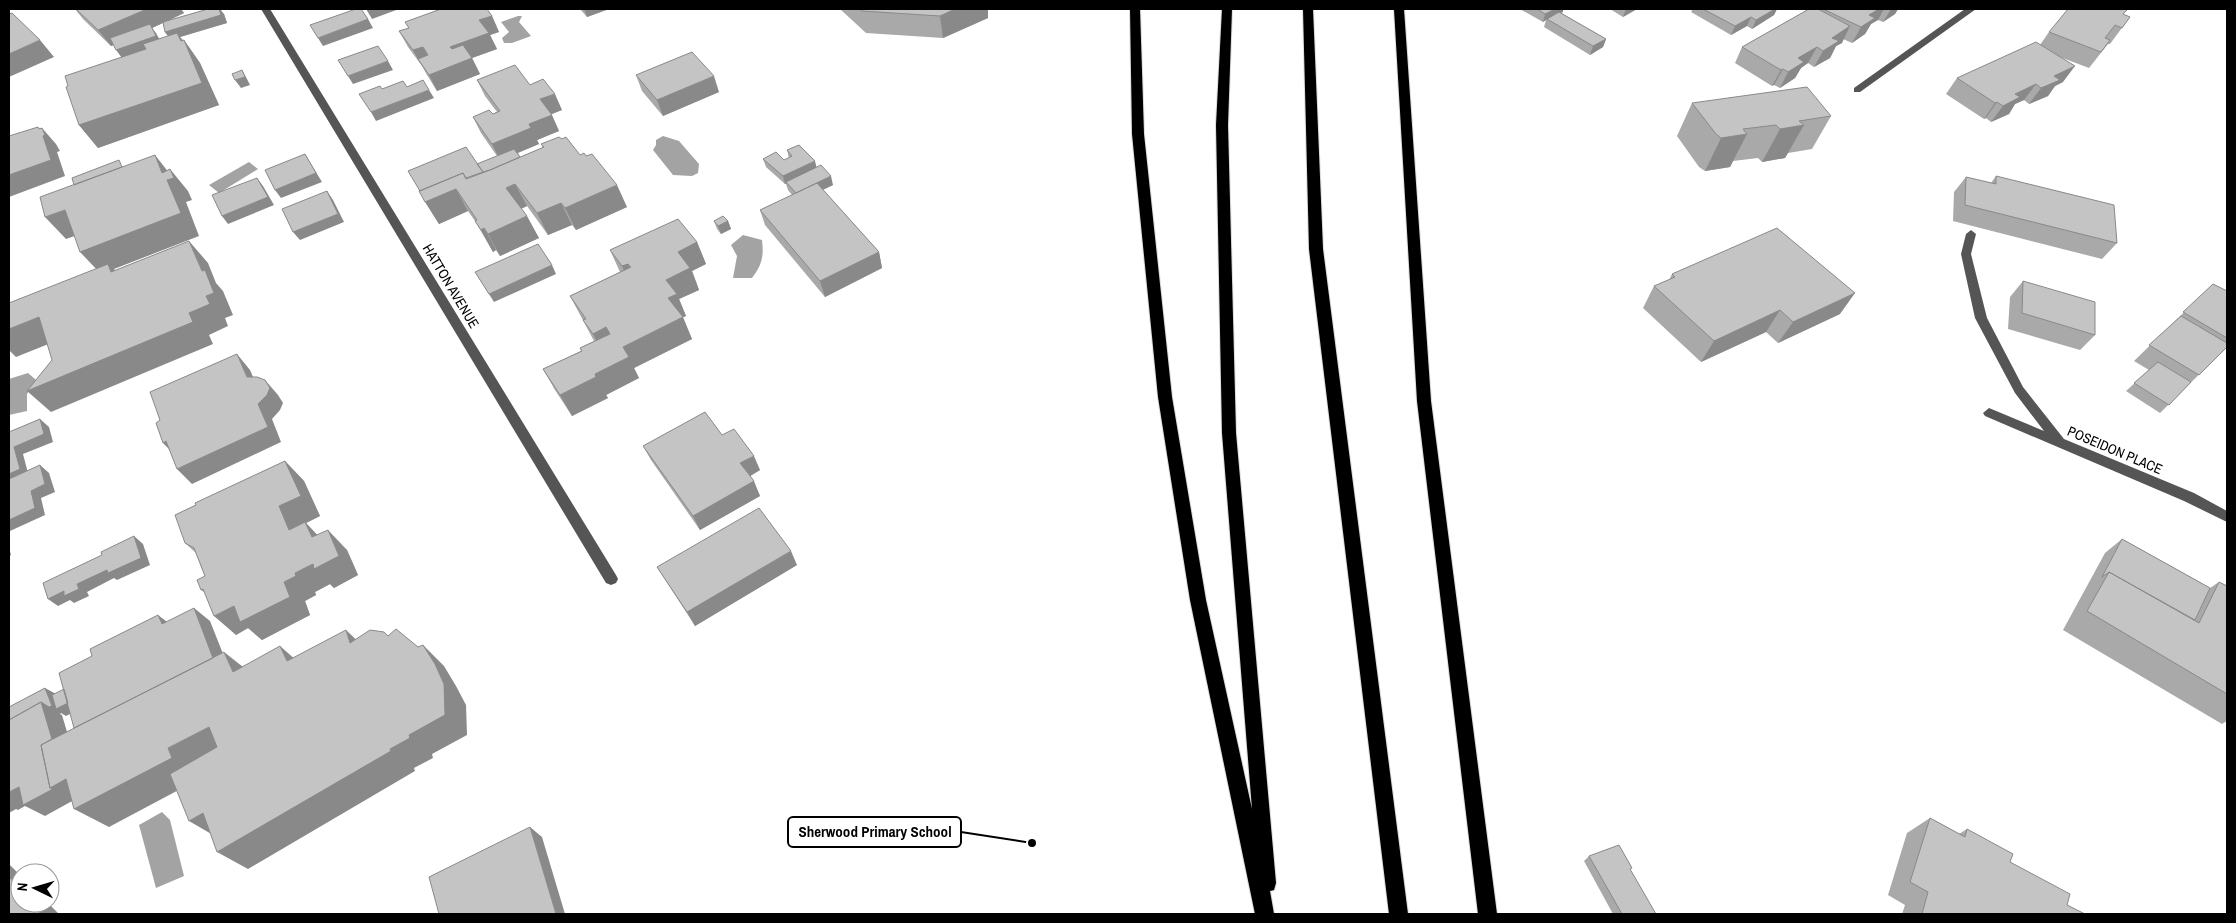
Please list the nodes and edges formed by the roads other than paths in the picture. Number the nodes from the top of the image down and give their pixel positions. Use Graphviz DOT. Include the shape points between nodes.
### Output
graph roads {
  1 [pos="264,9"];
  2 [pos="1134,9"];
  3 [pos="1227,9"];
  4 [pos="1308,9"];
  5 [pos="1399,9"];
  6 [pos="1971,9"];
  7 [pos="1857,90"];
  8 [pos="1971,234"];
  9 [pos="1989,413"];
  10 [pos="2061,443"];
  11 [pos="2227,517"];
  12 [pos="611,579"];
  13 [pos="1265,914"];
  14 [pos="1269,914"];
  15 [pos="1399,914"];
  16 [pos="1488,914"];
  1 -- 12 [label="street, HATTON AVENUE"];
  2 -- 13 [label="highway" via="1138,134 1165,397 1198,600"];
  3 -- 14 [label="highway" via="1222,125 1229,433"];
  4 -- 15 [label="highway" via="1316,249"];
  5 -- 16 [label="highway" via="1424,401"];
  6 -- 7 [label="street"];
  8 -- 10 [label="street" via="1966,254 1980,318 2019,390"];
  9 -- 10 [label="street, POSEIDON PLACE"];
  10 -- 11 [label="street, POSEIDON PLACE" via="2189,497"];
}
